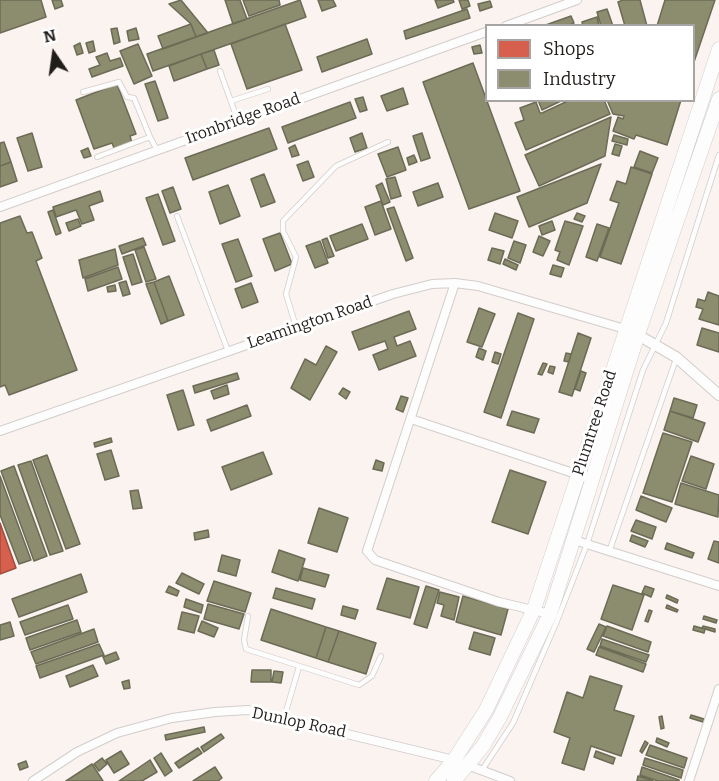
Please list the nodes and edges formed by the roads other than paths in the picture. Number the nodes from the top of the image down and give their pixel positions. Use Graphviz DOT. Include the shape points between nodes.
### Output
graph roads {
  1 [pos="577,0"];
  2 [pos="511,24"];
  3 [pos="485,32"];
  4 [pos="719,49"];
  5 [pos="220,71"];
  6 [pos="268,89"];
  7 [pos="83,92"];
  8 [pos="719,99"];
  9 [pos="231,101"];
  10 [pos="238,121"];
  11 [pos="150,137"];
  12 [pos="388,142"];
  13 [pos="157,150"];
  14 [pos="719,155"];
  15 [pos="97,157"];
  16 [pos="0,207"];
  17 [pos="177,216"];
  18 [pos="455,283"];
  19 [pos="296,327"];
  20 [pos="632,332"];
  21 [pos="655,343"];
  22 [pos="228,351"];
  23 [pos="676,357"];
  24 [pos="719,395"];
  25 [pos="411,419"];
  26 [pos="0,431"];
  27 [pos="579,475"];
  28 [pos="594,480"];
  29 [pos="558,534"];
  30 [pos="572,539"];
  31 [pos="587,544"];
  32 [pos="609,552"];
  33 [pos="719,586"];
  34 [pos="534,609"];
  35 [pos="550,614"];
  36 [pos="248,616"];
  37 [pos="381,656"];
  38 [pos="298,667"];
  39 [pos="719,688"];
  40 [pos="284,718"];
  41 [pos="454,760"];
  42 [pos="468,765"];
  43 [pos="482,770"];
  44 [pos="33,781"];
  45 [pos="436,781"];
  46 [pos="454,781"];
  47 [pos="510,781"];
  48 [pos="690,781"];
  1 -- 2 [label="street"];
  3 -- 10 [label="street, Ironbridge Road"];
  4 -- 20 [label="highway, Plumtree Road"];
  5 -- 9 [label="lane"];
  6 -- 9 [label="lane"];
  7 -- 11 [label="lane" via="118,82 127,97 134,98"];
  8 -- 20 [label="highway, Plumtree Road"];
  9 -- 10 [label="lane"];
  10 -- 13 [label="street, Ironbridge Road"];
  11 -- 13 [label="lane"];
  11 -- 15 [label="lane"];
  12 -- 19 [label="lane" via="336,166 283,221 283,231 296,257 286,294"];
  13 -- 16 [label="street, Ironbridge Road"];
  14 -- 21 [label="lane" via="666,323"];
  17 -- 22 [label="lane"];
  18 -- 19 [label="street, Leamington Road" via="432,284 393,294"];
  18 -- 20 [label="street, Leamington Road" via="478,286"];
  18 -- 25 [label="street"];
  19 -- 22 [label="street, Leamington Road"];
  20 -- 21 [label="street"];
  20 -- 27 [label="highway, Plumtree Road"];
  20 -- 28 [label="highway, Plumtree Road"];
  21 -- 23 [label="street"];
  21 -- 31 [label="lane"];
  22 -- 26 [label="street, Leamington Road"];
  23 -- 24 [label="street"];
  23 -- 32 [label="lane"];
  25 -- 27 [label="street"];
  25 -- 34 [label="street" via="367,547 369,554 375,560 499,602"];
  27 -- 28 [label="street"];
  27 -- 29 [label="highway, Plumtree Road"];
  28 -- 30 [label="highway, Plumtree Road"];
  29 -- 30 [label="street"];
  29 -- 34 [label="highway, Plumtree Road"];
  30 -- 31 [label="street"];
  30 -- 35 [label="highway, Plumtree Road"];
  31 -- 32 [label="street"];
  31 -- 43 [label="lane" via="513,723"];
  32 -- 33 [label="street"];
  34 -- 35 [label="street"];
  34 -- 41 [label="highway, Plumtree Road" via="486,710"];
  35 -- 42 [label="highway, Plumtree Road" via="500,717"];
  36 -- 38 [label="lane" via="246,649"];
  37 -- 38 [label="lane" via="372,676 359,685"];
  38 -- 40 [label="lane"];
  39 -- 48 [label="street"];
  40 -- 41 [label="street, Dunlop Road"];
  40 -- 44 [label="street, Dunlop Road" via="248,710 139,726 77,752"];
  41 -- 42 [label="street, Dunlop Road"];
  41 -- 45 [label="highway, Plumtree Road"];
  42 -- 43 [label="street, Dunlop Road"];
  42 -- 46 [label="highway, Plumtree Road"];
  43 -- 47 [label="street, Dunlop Road"];
}
